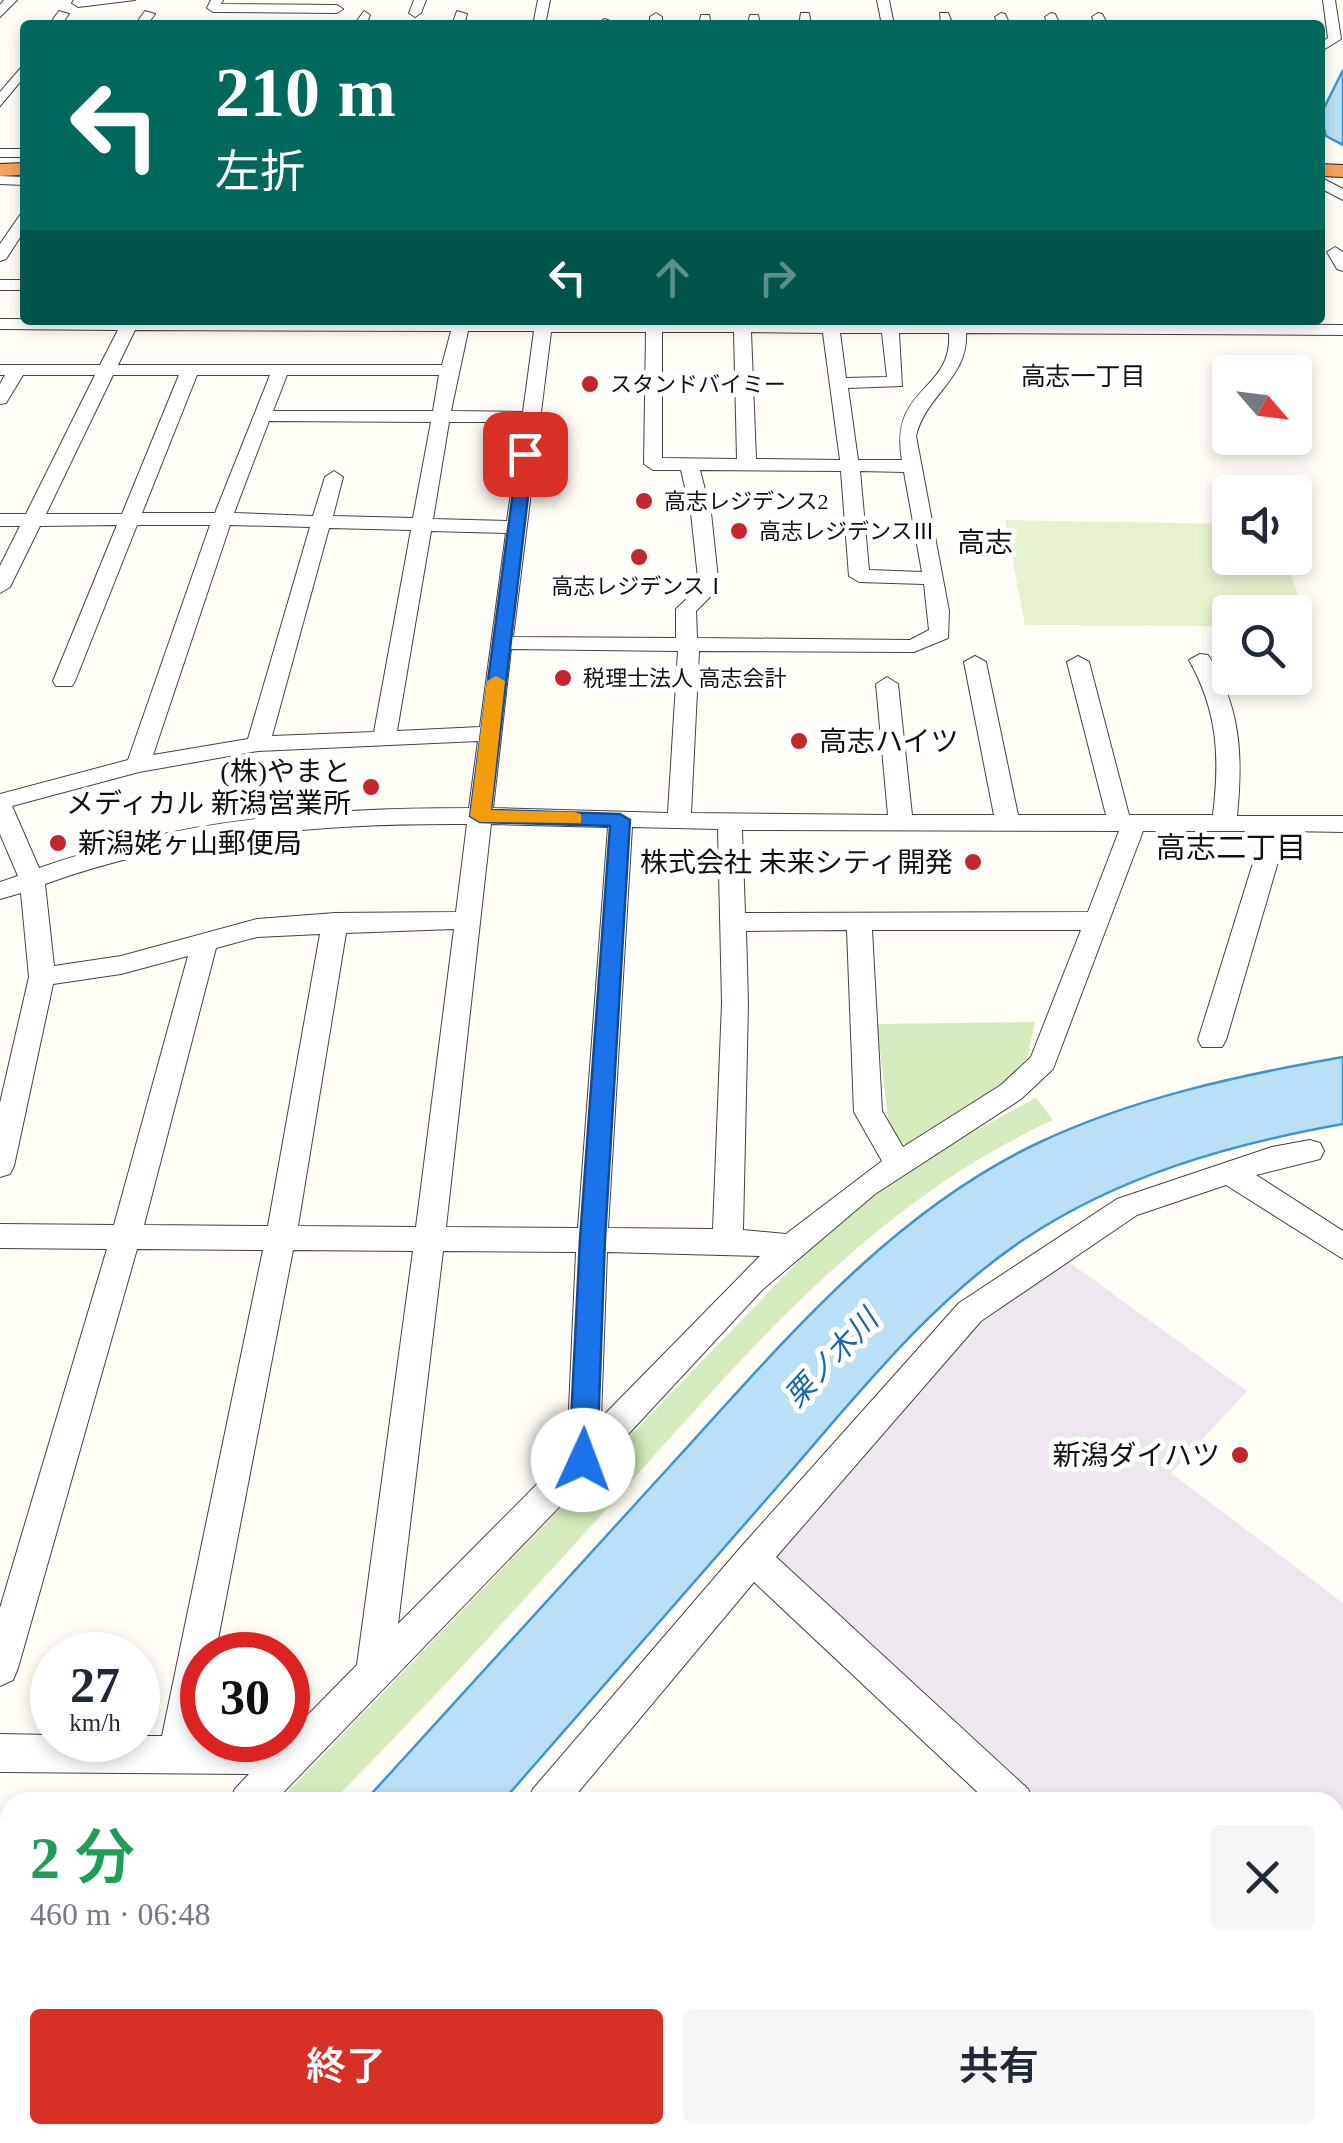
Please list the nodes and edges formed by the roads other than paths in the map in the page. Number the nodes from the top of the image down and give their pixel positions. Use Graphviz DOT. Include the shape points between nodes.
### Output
graph roads {
  1 [pos="11,0"];
  2 [pos="80,0"];
  3 [pos="129,0"];
  4 [pos="1329,0"];
  5 [pos="337,9"];
  6 [pos="272,12"];
  7 [pos="212,13"];
  8 [pos="0,14"];
  9 [pos="1325,45"];
  10 [pos="20,65"];
  11 [pos="0,102"];
  12 [pos="1343,163"];
  13 [pos="1325,176"];
  14 [pos="1343,196"];
  15 [pos="20,226"];
  16 [pos="0,256"];
  17 [pos="128,325"];
  18 [pos="462,325"];
  19 [pos="544,325"];
  20 [pos="572,325"];
  21 [pos="720,325"];
  22 [pos="742,325"];
  23 [pos="760,325"];
  24 [pos="956,325"];
  25 [pos="1028,325"];
  26 [pos="1108,325"];
  27 [pos="1175,325"];
  28 [pos="1308,325"];
  29 [pos="654,328"];
  30 [pos="832,329"];
  31 [pos="890,329"];
  32 [pos="1343,330"];
  33 [pos="8,370"];
  34 [pos="104,370"];
  35 [pos="190,370"];
  36 [pos="449,370"];
  37 [pos="280,371"];
  38 [pos="838,383"];
  39 [pos="0,399"];
  40 [pos="261,416"];
  41 [pos="442,416"];
  42 [pos="530,417"];
  43 [pos="747,464"];
  44 [pos="689,466"];
  45 [pos="850,466"];
  46 [pos="913,466"];
  47 [pos="334,478"];
  48 [pos="222,519"];
  49 [pos="0,520"];
  50 [pos="30,520"];
  51 [pos="128,520"];
  52 [pos="319,524"];
  53 [pos="420,526"];
  54 [pos="515,527"];
  55 [pos="934,578"];
  56 [pos="0,587"];
  57 [pos="501,644"];
  58 [pos="688,644"];
  59 [pos="1200,660"];
  60 [pos="976,662"];
  61 [pos="1078,662"];
  62 [pos="64,681"];
  63 [pos="887,684"];
  64 [pos="488,734"];
  65 [pos="384,739"];
  66 [pos="258,744"];
  67 [pos="138,765"];
  68 [pos="0,804"];
  69 [pos="480,816"];
  70 [pos="620,820"];
  71 [pos="679,820"];
  72 [pos="1127,821"];
  73 [pos="730,822"];
  74 [pos="900,822"];
  75 [pos="1007,822"];
  76 [pos="1224,822"];
  77 [pos="1277,823"];
  78 [pos="1343,824"];
  79 [pos="32,880"];
  80 [pos="0,892"];
  81 [pos="468,920"];
  82 [pos="1097,921"];
  83 [pos="335,922"];
  84 [pos="733,922"];
  85 [pos="859,922"];
  86 [pos="204,944"];
  87 [pos="42,977"];
  88 [pos="1212,1040"];
  89 [pos="1310,1150"];
  90 [pos="0,1166"];
  91 [pos="899,1166"];
  92 [pos="1229,1172"];
  93 [pos="0,1236"];
  94 [pos="126,1236"];
  95 [pos="281,1237"];
  96 [pos="428,1237"];
  97 [pos="592,1239"];
  98 [pos="728,1241"];
  99 [pos="1343,1247"];
  100 [pos="794,1248"];
  101 [pos="583,1460"];
  102 [pos="753,1558"];
  103 [pos="0,1668"];
  104 [pos="374,1672"];
  105 [pos="310,1739"];
  106 [pos="0,1753"];
  107 [pos="177,1755"];
  108 [pos="180,1755"];
  109 [pos="288,1762"];
  110 [pos="258,1792"];
  111 [pos="554,1792"];
  112 [pos="1004,1792"];
  1 -- 8 [label="street"];
  2 -- 3 [label="street"];
  4 -- 9 [label="street" via="1336,39"];
  5 -- 6 [label="street"];
  6 -- 7 [label="street"];
  10 -- 11 [label="street"];
  12 -- 13 [label="highway"];
  13 -- 14 [label="street"];
  15 -- 16 [label="street"];
  17 -- 34 [label="street"];
  18 -- 36 [label="street"];
  19 -- 42 [label="street"];
  20 -- 29 [label="street"];
  21 -- 29 [label="street"];
  22 -- 43 [label="street"];
  23 -- 30 [label="street"];
  24 -- 25 [label="street"];
  24 -- 31 [label="street"];
  24 -- 46 [label="street" via="950,375 914,412 907,436"];
  25 -- 26 [label="street"];
  26 -- 27 [label="street"];
  27 -- 28 [label="street"];
  28 -- 32 [label="street"];
  29 -- 44 [label="street" via="653,464"];
  30 -- 31 [label="street"];
  30 -- 38 [label="street"];
  31 -- 38 [label="street" via="896,382"];
  33 -- 34 [label="street"];
  33 -- 39 [label="street"];
  34 -- 35 [label="street"];
  34 -- 50 [label="street"];
  35 -- 37 [label="street"];
  35 -- 51 [label="street"];
  36 -- 37 [label="street"];
  36 -- 41 [label="street"];
  37 -- 40 [label="street"];
  38 -- 45 [label="street"];
  40 -- 41 [label="street"];
  40 -- 48 [label="street"];
  41 -- 42 [label="street"];
  41 -- 53 [label="street"];
  42 -- 54 [label="street"];
  43 -- 44 [label="street"];
  43 -- 45 [label="street"];
  44 -- 58 [label="street" via="709,588 686,609"];
  45 -- 46 [label="street"];
  45 -- 55 [label="street" via="859,576"];
  46 -- 55 [label="street"];
  47 -- 52 [label="street"];
  48 -- 51 [label="street"];
  48 -- 52 [label="street"];
  48 -- 67 [label="street"];
  49 -- 50 [label="street"];
  50 -- 51 [label="street"];
  50 -- 56 [label="street"];
  51 -- 62 [label="street"];
  52 -- 53 [label="street"];
  52 -- 66 [label="street"];
  53 -- 54 [label="street"];
  53 -- 65 [label="street"];
  54 -- 57 [label="street"];
  55 -- 58 [label="street" via="940,633 914,646"];
  57 -- 58 [label="street"];
  57 -- 64 [label="street"];
  58 -- 71 [label="street"];
  59 -- 76 [label="street" via="1220,692 1233,747"];
  60 -- 75 [label="street"];
  61 -- 72 [label="street"];
  63 -- 74 [label="street"];
  64 -- 65 [label="street"];
  64 -- 69 [label="street"];
  65 -- 66 [label="street"];
  66 -- 67 [label="street"];
  67 -- 68 [label="street"];
  68 -- 79 [label="street"];
  69 -- 70 [label="street"];
  69 -- 79 [label="street" via="302,822 198,835"];
  69 -- 81 [label="street"];
  70 -- 71 [label="street"];
  70 -- 97 [label="street"];
  71 -- 73 [label="street"];
  72 -- 75 [label="street"];
  72 -- 76 [label="street"];
  72 -- 82 [label="street"];
  73 -- 74 [label="street"];
  73 -- 84 [label="street"];
  74 -- 75 [label="street"];
  76 -- 77 [label="street"];
  77 -- 78 [label="street"];
  77 -- 88 [label="street"];
  79 -- 80 [label="street"];
  79 -- 87 [label="street"];
  81 -- 83 [label="street"];
  81 -- 96 [label="street"];
  82 -- 85 [label="street"];
  82 -- 91 [label="street" via="1043,1062"];
  83 -- 86 [label="street" via="257,928"];
  83 -- 95 [label="street"];
  84 -- 85 [label="street"];
  84 -- 98 [label="street"];
  85 -- 91 [label="street" via="868,1112"];
  86 -- 87 [label="street"];
  86 -- 94 [label="street"];
  87 -- 90 [label="street"];
  89 -- 92 [label="street"];
  91 -- 100 [label="street"];
  92 -- 99 [label="street"];
  92 -- 102 [label="street" via="1126,1207 970,1312"];
  93 -- 94 [label="street"];
  94 -- 95 [label="street"];
  94 -- 103 [label="street"];
  95 -- 96 [label="street"];
  95 -- 107 [label="street"];
  96 -- 97 [label="street"];
  96 -- 104 [label="street"];
  97 -- 98 [label="street"];
  97 -- 101 [label="street"];
  98 -- 100 [label="street"];
  100 -- 101 [label="street" via="751,1282"];
  101 -- 104 [label="street"];
  102 -- 111 [label="street"];
  102 -- 112 [label="street"];
  104 -- 105 [label="street"];
  106 -- 107 [label="street"];
  107 -- 108 [label="street"];
  109 -- 110 [label="street"];
}
